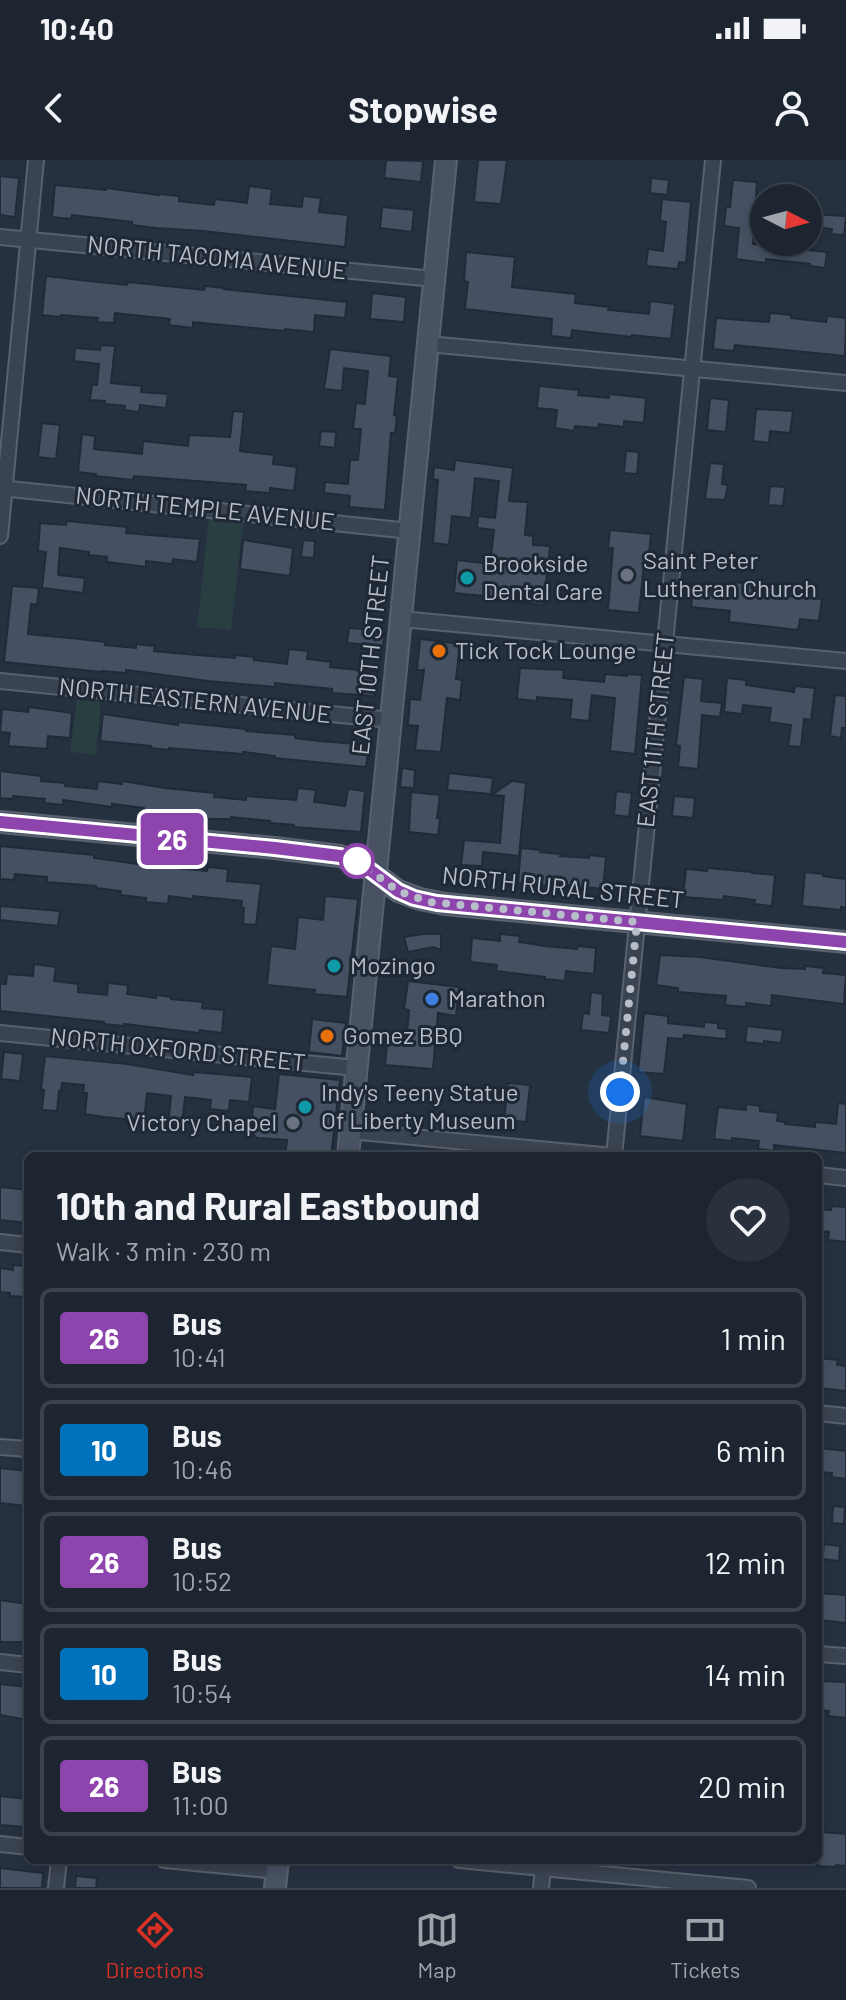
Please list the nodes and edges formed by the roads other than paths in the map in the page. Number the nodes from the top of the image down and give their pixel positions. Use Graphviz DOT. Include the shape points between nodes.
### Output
graph roads {
  1 [pos="36,160"];
  2 [pos="446,160"];
  3 [pos="713,160"];
  4 [pos="0,237"];
  5 [pos="28,240"];
  6 [pos="434,279"];
  7 [pos="428,344"];
  8 [pos="692,368"];
  9 [pos="846,383"];
  10 [pos="2,488"];
  11 [pos="410,531"];
  12 [pos="0,536"];
  13 [pos="401,619"];
  14 [pos="665,644"];
  15 [pos="846,661"];
  16 [pos="0,681"];
  17 [pos="391,720"];
  18 [pos="0,822"];
  19 [pos="375,874"];
  20 [pos="637,922"];
  21 [pos="846,942"];
  22 [pos="0,1033"];
  23 [pos="356,1068"];
  24 [pos="350,1131"];
  25 [pos="348,1152"];
  26 [pos="571,1152"];
  27 [pos="613,1152"];
  28 [pos="822,1175"];
  29 [pos="846,1178"];
  30 [pos="0,1242"];
  31 [pos="24,1245"];
  32 [pos="822,1413"];
  33 [pos="846,1416"];
  34 [pos="0,1447"];
  35 [pos="24,1449"];
  36 [pos="822,1654"];
  37 [pos="846,1656"];
  38 [pos="0,1662"];
  39 [pos="24,1665"];
  40 [pos="0,1844"];
  41 [pos="24,1847"];
  42 [pos="59,1864"];
  43 [pos="199,1864"];
  44 [pos="544,1864"];
  45 [pos="277,1873"];
  46 [pos="56,1888"];
  47 [pos="541,1888"];
  48 [pos="748,1888"];
  1 -- 5 [label="street"];
  2 -- 6 [label="main road, EAST 10TH STREET"];
  3 -- 8 [label="street, EAST 11TH STREET"];
  4 -- 5 [label="street, NORTH TACOMA AVENUE"];
  5 -- 6 [label="street, NORTH TACOMA AVENUE"];
  5 -- 10 [label="street"];
  6 -- 7 [label="main road, EAST 10TH STREET"];
  7 -- 8 [label="street"];
  7 -- 11 [label="main road, EAST 10TH STREET"];
  8 -- 9 [label="street"];
  8 -- 14 [label="street, EAST 11TH STREET"];
  10 -- 11 [label="street, NORTH TEMPLE AVENUE"];
  10 -- 12 [label="street"];
  11 -- 13 [label="main road, EAST 10TH STREET"];
  13 -- 14 [label="street"];
  13 -- 17 [label="main road, EAST 10TH STREET"];
  14 -- 15 [label="street"];
  14 -- 20 [label="street, EAST 11TH STREET"];
  16 -- 17 [label="street, NORTH EASTERN AVENUE"];
  17 -- 19 [label="main road, EAST 10TH STREET"];
  18 -- 19 [label="main road, NORTH RURAL STREET" via="340,856"];
  19 -- 20 [label="main road, NORTH RURAL STREET" via="398,891 437,903"];
  19 -- 23 [label="main road, EAST 10TH STREET"];
  20 -- 21 [label="main road, NORTH RURAL STREET"];
  20 -- 27 [label="street, EAST 11TH STREET"];
  22 -- 23 [label="street, NORTH OXFORD STREET"];
  23 -- 24 [label="main road, EAST 10TH STREET"];
  24 -- 25 [label="main road, EAST 10TH STREET"];
  24 -- 26 [label="street"];
  28 -- 29 [label="street"];
  30 -- 31 [label="street"];
  32 -- 33 [label="street"];
  34 -- 35 [label="street"];
  36 -- 37 [label="street"];
  38 -- 39 [label="street"];
  40 -- 41 [label="street"];
  42 -- 46 [label="street"];
  43 -- 45 [label="street"];
  44 -- 47 [label="street"];
  44 -- 48 [label="street"];
}
